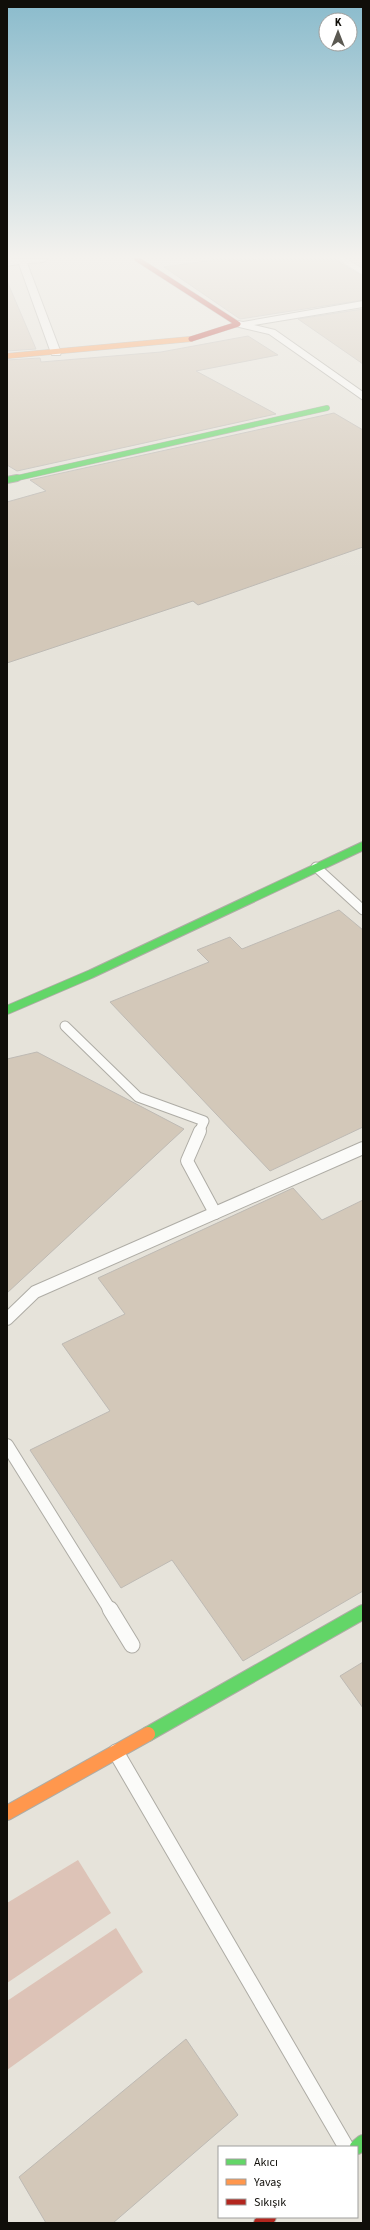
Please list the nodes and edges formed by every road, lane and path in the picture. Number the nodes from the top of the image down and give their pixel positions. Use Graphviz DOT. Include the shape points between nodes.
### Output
graph roads {
  1 [pos="315,363"];
  2 [pos="363,397"];
  3 [pos="326,408"];
  4 [pos="8,478"];
  5 [pos="363,846"];
  6 [pos="316,868"];
  7 [pos="363,910"];
  8 [pos="7,1010"];
  9 [pos="65,1026"];
  10 [pos="363,1148"];
  11 [pos="215,1213"];
  12 [pos="7,1320"];
  13 [pos="7,1445"];
  14 [pos="363,1612"];
  15 [pos="132,1645"];
  16 [pos="116,1752"];
  17 [pos="7,1813"];
  18 [pos="345,2146"];
  1 -- 2 [label="street"];
  3 -- 4 [label="street"];
  5 -- 6 [label="street"];
  6 -- 7 [label="lane"];
  6 -- 8 [label="street" via="91,974"];
  9 -- 11 [label="lane" via="138,1097 204,1121 187,1161"];
  10 -- 11 [label="lane"];
  11 -- 12 [label="lane" via="35,1292"];
  13 -- 15 [label="lane"];
  14 -- 16 [label="street"];
  16 -- 17 [label="street"];
  16 -- 18 [label="lane"];
}
